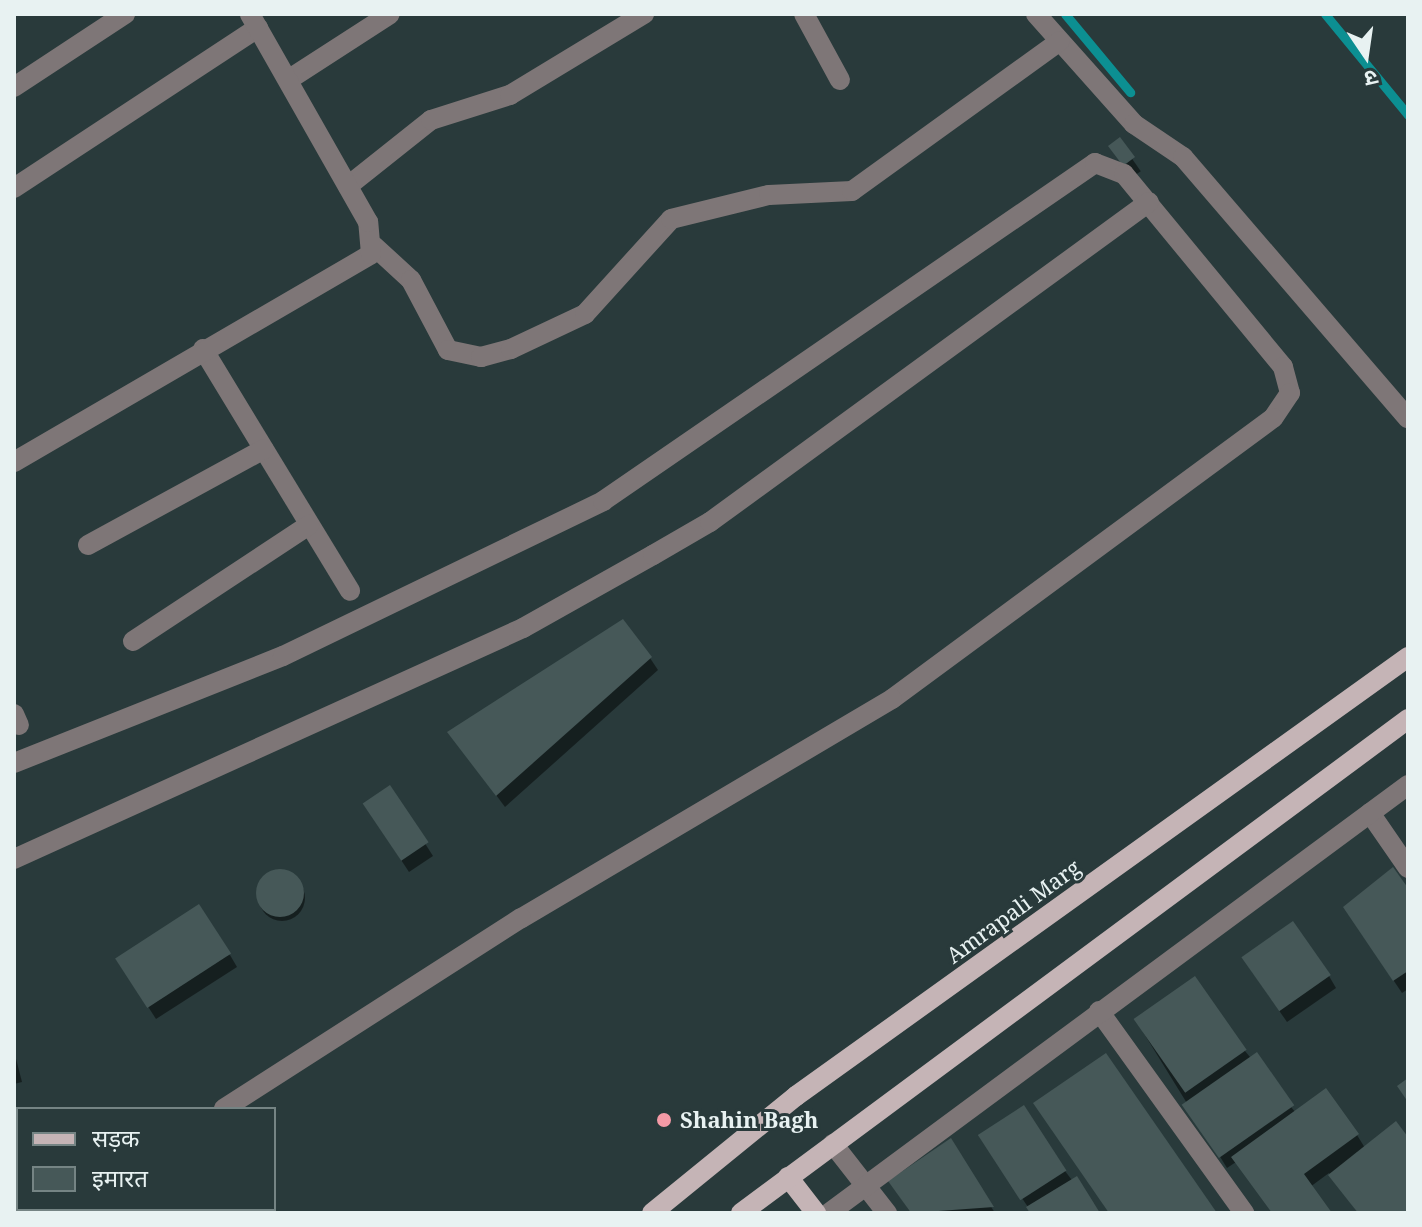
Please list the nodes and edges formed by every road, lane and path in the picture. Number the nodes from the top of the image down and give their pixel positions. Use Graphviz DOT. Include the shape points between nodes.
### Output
graph roads {
  1 [pos="125,14"];
  2 [pos="390,14"];
  3 [pos="644,14"];
  4 [pos="804,14"];
  5 [pos="1036,14"];
  6 [pos="254,21"];
  7 [pos="1060,41"];
  8 [pos="288,80"];
  9 [pos="840,80"];
  10 [pos="14,87"];
  11 [pos="16,182"];
  12 [pos="348,186"];
  13 [pos="1149,202"];
  14 [pos="374,246"];
  15 [pos="203,349"];
  16 [pos="1408,419"];
  17 [pos="264,449"];
  18 [pos="14,462"];
  19 [pos="309,525"];
  20 [pos="88,545"];
  21 [pos="350,591"];
  22 [pos="133,641"];
  23 [pos="1408,657"];
  24 [pos="1408,719"];
  25 [pos="14,763"];
  26 [pos="1408,785"];
  27 [pos="1370,813"];
  28 [pos="14,859"];
  29 [pos="1408,868"];
  30 [pos="1099,1011"];
  31 [pos="227,1107"];
  32 [pos="833,1144"];
  33 [pos="788,1177"];
  34 [pos="863,1185"];
  35 [pos="652,1213"];
  36 [pos="741,1213"];
  37 [pos="816,1213"];
  38 [pos="829,1213"];
  39 [pos="887,1213"];
  40 [pos="1244,1213"];
  1 -- 10 [label="street"];
  2 -- 8 [label="street"];
  3 -- 12 [label="street" via="510,95 431,120"];
  4 -- 9 [label="street"];
  5 -- 7 [label="street"];
  6 -- 8 [label="street"];
  6 -- 11 [label="street"];
  7 -- 14 [label="street" via="852,191 769,195 671,219 585,314 511,349 481,357 448,350 411,280"];
  7 -- 16 [label="street" via="1134,124 1183,157"];
  8 -- 12 [label="street"];
  12 -- 14 [label="street"];
  13 -- 25 [label="street" via="1111,166 1079,169 603,501 283,656"];
  13 -- 28 [label="street" via="710,522 653,555 523,628"];
  13 -- 31 [label="street" via="1283,367 1290,393 1273,418 892,699 521,918"];
  14 -- 15 [label="street" via="364,262"];
  15 -- 17 [label="street"];
  15 -- 18 [label="street"];
  17 -- 19 [label="street"];
  17 -- 20 [label="street"];
  19 -- 21 [label="street"];
  19 -- 22 [label="street"];
  23 -- 35 [label="main road, Amrapali Marg" via="796,1096"];
  24 -- 32 [label="main road"];
  26 -- 27 [label="street"];
  27 -- 29 [label="street"];
  27 -- 30 [label="street"];
  30 -- 34 [label="street"];
  30 -- 40 [label="street"];
  32 -- 33 [label="main road"];
  32 -- 34 [label="street"];
  33 -- 36 [label="main road"];
  33 -- 37 [label="main road"];
  34 -- 38 [label="street"];
  34 -- 39 [label="street"];
}
